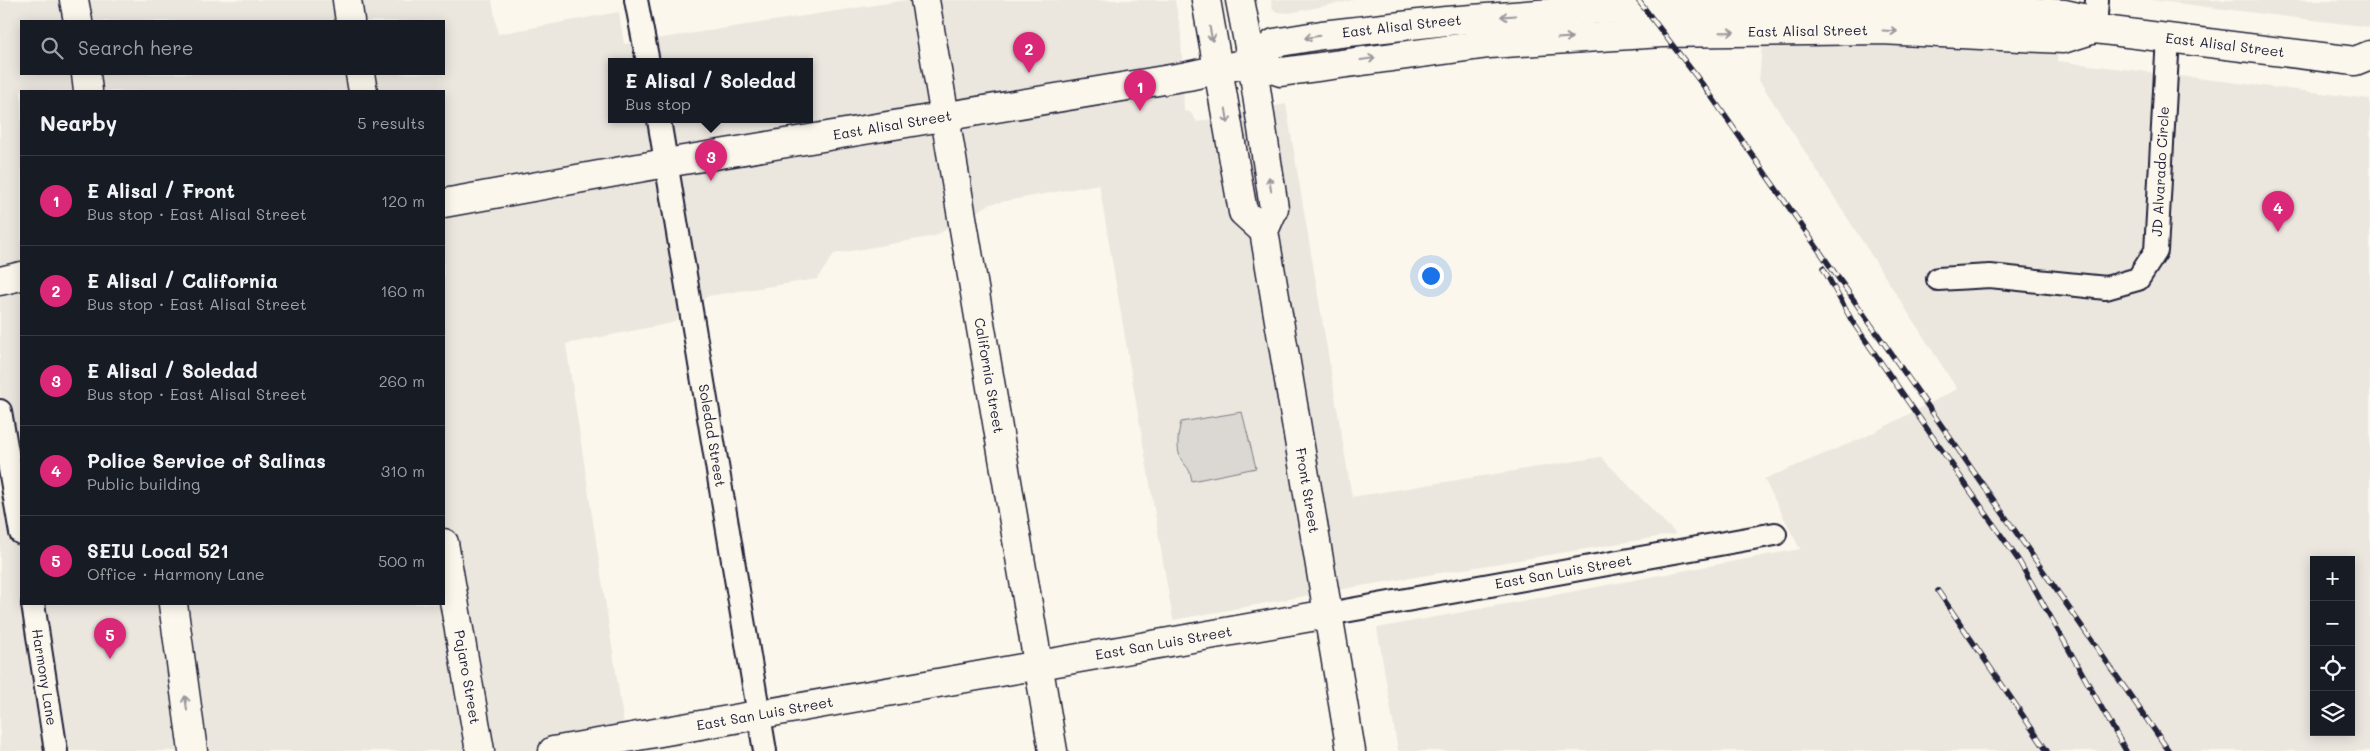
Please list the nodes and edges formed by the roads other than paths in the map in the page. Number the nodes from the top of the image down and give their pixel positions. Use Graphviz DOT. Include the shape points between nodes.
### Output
graph roads {
  1 [pos="74,0"];
  2 [pos="346,0"];
  3 [pos="636,0"];
  4 [pos="926,0"];
  5 [pos="1206,0"];
  6 [pos="1240,0"];
  7 [pos="2097,0"];
  8 [pos="78,20"];
  9 [pos="350,20"];
  10 [pos="2095,29"];
  11 [pos="2168,38"];
  12 [pos="647,58"];
  13 [pos="1252,62"];
  14 [pos="2365,63"];
  15 [pos="1218,68"];
  16 [pos="86,75"];
  17 [pos="360,75"];
  18 [pos="88,90"];
  19 [pos="363,90"];
  20 [pos="946,117"];
  21 [pos="659,123"];
  22 [pos="666,163"];
  23 [pos="445,203"];
  24 [pos="1264,231"];
  25 [pos="20,276"];
  26 [pos="1938,279"];
  27 [pos="0,280"];
  28 [pos="0,410"];
  29 [pos="20,528"];
  30 [pos="1775,534"];
  31 [pos="445,549"];
  32 [pos="33,605"];
  33 [pos="173,605"];
  34 [pos="1328,614"];
  35 [pos="1038,666"];
  36 [pos="759,715"];
  37 [pos="56,751"];
  38 [pos="193,751"];
  39 [pos="480,751"];
  40 [pos="553,751"];
  41 [pos="765,751"];
  42 [pos="1053,751"];
  43 [pos="1351,751"];
  1 -- 8 [label="main road"];
  2 -- 9 [label="main road"];
  3 -- 12 [label="street"];
  4 -- 20 [label="main road, California Street"];
  5 -- 15 [label="main road, one-way"];
  6 -- 13 [label="main road"];
  7 -- 10 [label="street"];
  10 -- 11 [label="main road, East Alisal Street"];
  10 -- 13 [label="main road, East Alisal Street" via="2082,18 1991,10 1812,5 1604,10 1446,21 1322,35 1274,43"];
  11 -- 14 [label="main road, East Alisal Street"];
  11 -- 26 [label="street, JD Alvarado Circle" via="2156,251 2138,278 2106,288 1990,276"];
  13 -- 15 [label="main road, East Alisal Street"];
  24 -- 13 [label="main road, one-way" via="1274,208"];
  15 -- 20 [label="main road, East Alisal Street" via="1188,76"];
  15 -- 24 [label="main road, one-way" via="1244,212"];
  16 -- 18 [label="main road"];
  17 -- 19 [label="main road"];
  20 -- 22 [label="main road, East Alisal Street"];
  20 -- 35 [label="main road, California Street"];
  21 -- 22 [label="street, Soledad Street"];
  22 -- 23 [label="main road, East Alisal Street"];
  22 -- 36 [label="street, Soledad Street"];
  24 -- 34 [label="main road, Front Street"];
  25 -- 27 [label="main road"];
  28 -- 29 [label="street"];
  30 -- 34 [label="street, East San Luis Street"];
  31 -- 39 [label="main road, Pajaro Street"];
  32 -- 37 [label="street, Harmony Lane"];
  38 -- 33 [label="main road, one-way"];
  34 -- 35 [label="main road, East San Luis Street"];
  34 -- 43 [label="main road, Front Street"];
  35 -- 36 [label="main road, East San Luis Street"];
  35 -- 42 [label="main road, California Street"];
  36 -- 40 [label="main road, East San Luis Street"];
  36 -- 41 [label="street, Soledad Street"];
}
